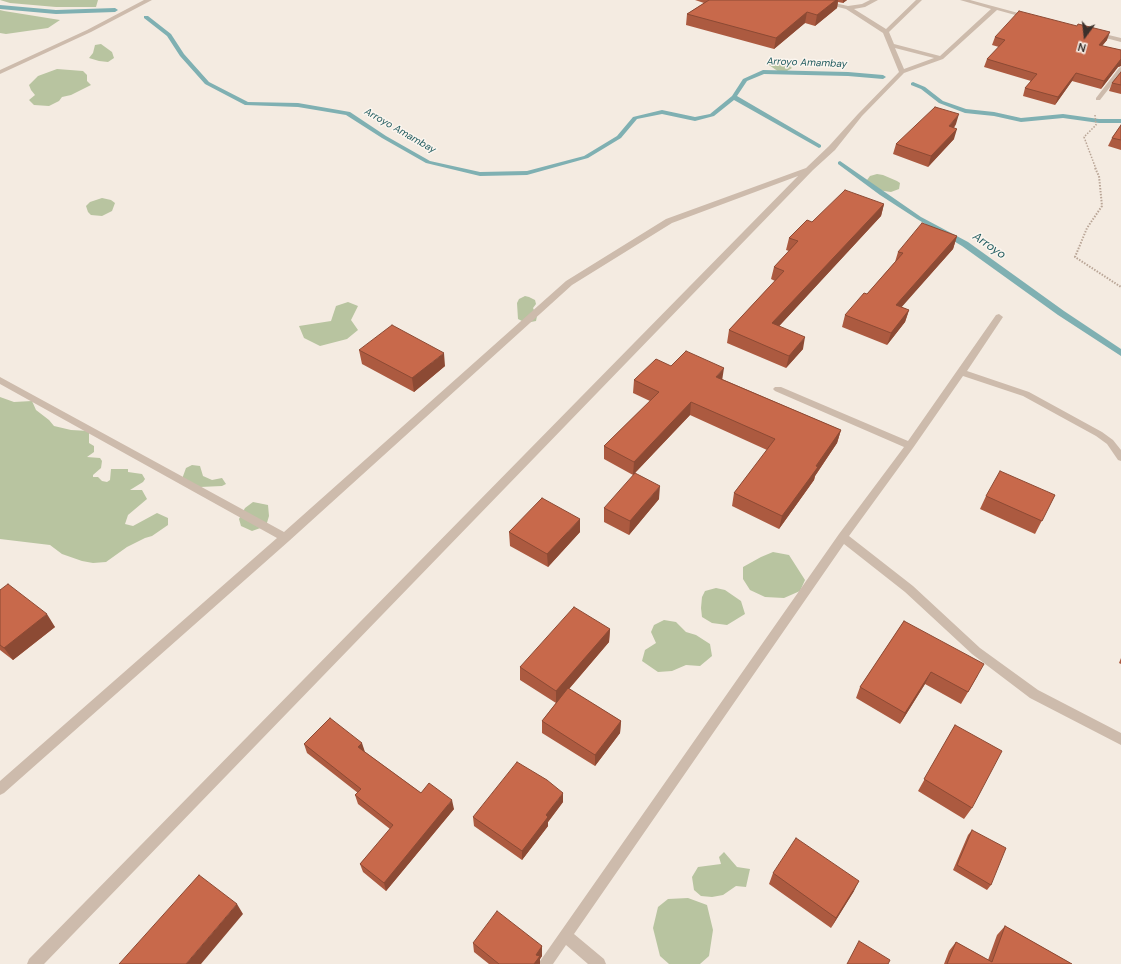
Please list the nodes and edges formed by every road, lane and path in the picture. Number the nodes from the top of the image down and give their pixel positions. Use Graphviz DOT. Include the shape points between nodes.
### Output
graph roads {
  1 [pos="149,0"];
  2 [pos="813,0"];
  3 [pos="875,0"];
  4 [pos="919,0"];
  5 [pos="963,0"];
  6 [pos="848,8"];
  7 [pos="996,8"];
  8 [pos="1040,19"];
  9 [pos="886,32"];
  10 [pos="1092,32"];
  11 [pos="1121,40"];
  12 [pos="892,45"];
  13 [pos="941,58"];
  14 [pos="1121,69"];
  15 [pos="0,72"];
  16 [pos="902,72"];
  17 [pos="1098,99"];
  18 [pos="1095,116"];
  19 [pos="810,168"];
  20 [pos="1121,287"];
  21 [pos="999,317"];
  22 [pos="961,372"];
  23 [pos="0,380"];
  24 [pos="778,389"];
  25 [pos="910,446"];
  26 [pos="1121,457"];
  27 [pos="843,537"];
  28 [pos="285,538"];
  29 [pos="1121,739"];
  30 [pos="0,789"];
  31 [pos="566,936"];
  32 [pos="34,964"];
  33 [pos="545,964"];
  34 [pos="599,964"];
  1 -- 15 [label="street"];
  2 -- 6 [label="street"];
  3 -- 6 [label="street" via="863,6"];
  4 -- 9 [label="street"];
  5 -- 7 [label="street"];
  6 -- 9 [label="street"];
  7 -- 8 [label="street"];
  7 -- 13 [label="street"];
  9 -- 12 [label="street"];
  10 -- 11 [label="street"];
  12 -- 13 [label="street"];
  12 -- 16 [label="street"];
  13 -- 16 [label="street"];
  14 -- 17 [label="street"];
  16 -- 19 [label="street" via="832,148"];
  18 -- 20 [label="path" via="1096,125 1084,137 1099,176 1102,206 1087,228 1076,257"];
  19 -- 28 [label="street" via="669,221 569,283"];
  19 -- 32 [label="street"];
  21 -- 22 [label="street"];
  22 -- 25 [label="street"];
  22 -- 26 [label="street" via="1026,394 1099,434 1110,442"];
  23 -- 28 [label="street"];
  24 -- 25 [label="street"];
  25 -- 27 [label="street"];
  27 -- 29 [label="street" via="909,589 976,651 1034,694"];
  27 -- 31 [label="street"];
  28 -- 30 [label="street"];
  31 -- 33 [label="street"];
  31 -- 34 [label="street"];
}
